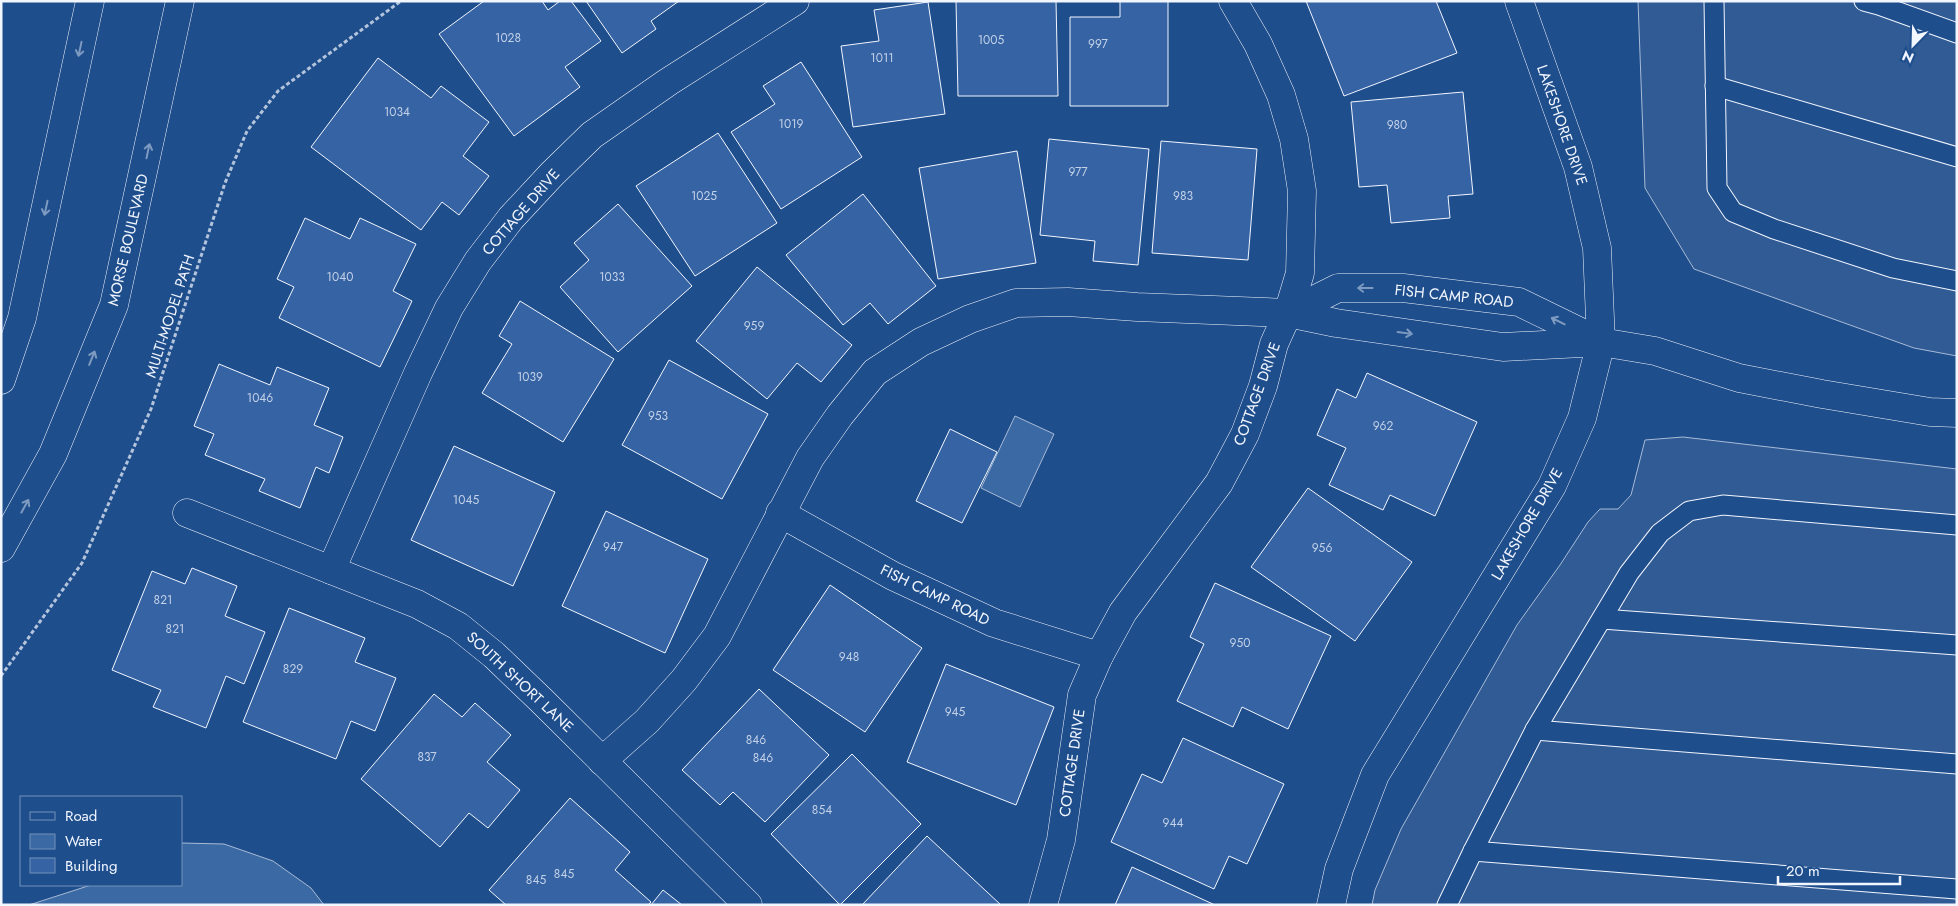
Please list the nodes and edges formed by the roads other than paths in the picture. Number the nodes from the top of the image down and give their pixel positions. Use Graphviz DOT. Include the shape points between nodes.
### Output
graph roads {
  1 [pos="90,1"];
  2 [pos="180,1"];
  3 [pos="795,1"];
  4 [pos="1232,1"];
  5 [pos="1519,1"];
  6 [pos="1714,1"];
  7 [pos="1864,1"];
  8 [pos="1957,33"];
  9 [pos="1715,86"];
  10 [pos="1957,158"];
  11 [pos="1957,281"];
  12 [pos="1288,313"];
  13 [pos="1601,342"];
  14 [pos="1,380"];
  15 [pos="1957,413"];
  16 [pos="187,513"];
  17 [pos="780,513"];
  18 [pos="1957,525"];
  19 [pos="1,548"];
  20 [pos="331,570"];
  21 [pos="1602,618"];
  22 [pos="1957,645"];
  23 [pos="1099,656"];
  24 [pos="1535,730"];
  25 [pos="602,761"];
  26 [pos="1957,764"];
  27 [pos="1472,851"];
  28 [pos="1957,889"];
  29 [pos="748,905"];
  30 [pos="1042,905"];
  31 [pos="1331,905"];
  32 [pos="1447,905"];
  1 -- 14 [label="street, one-way" via="22,318"];
  19 -- 2 [label="street, MORSE BOULEVARD, one-way" via="53,454 114,305"];
  3 -- 20 [label="street, COTTAGE DRIVE" via="592,135 511,218 478,261 449,308"];
  4 -- 12 [label="street, COTTAGE DRIVE" via="1258,44 1281,95 1294,139 1302,191 1300,273"];
  5 -- 13 [label="street, LAKESHORE DRIVE" via="1578,167 1597,248"];
  6 -- 9 [label="lane"];
  7 -- 8 [label="lane"];
  9 -- 10 [label="lane"];
  9 -- 11 [label="lane" via="1717,188 1733,212 1774,229 1893,268"];
  12 -- 13 [label="street, FISH CAMP ROAD, one-way" via="1503,347"];
  13 -- 12 [label="street, FISH CAMP ROAD, one-way" via="1519,302 1403,288 1338,288"];
  12 -- 17 [label="street, FISH CAMP ROAD" via="1068,302 1016,304 970,319 920,342 875,372 810,458"];
  12 -- 23 [label="street, COTTAGE DRIVE" via="1274,344 1245,434 1219,484 1122,612"];
  13 -- 15 [label="street" via="1655,351 1739,378 1910,408"];
  13 -- 31 [label="street, LAKESHORE DRIVE" via="1582,418 1552,486 1375,775 1339,869"];
  16 -- 20 [label="street, SOUTH SHORT LANE"];
  17 -- 23 [label="street, FISH CAMP ROAD" via="893,576 994,624"];
  17 -- 25 [label="street, FISH CAMP ROAD" via="717,636 678,687"];
  18 -- 21 [label="lane" via="1723,505 1689,511 1660,533 1629,573"];
  20 -- 25 [label="street, SOUTH SHORT LANE" via="417,604 458,626 494,655"];
  21 -- 22 [label="lane"];
  21 -- 24 [label="lane"];
  23 -- 30 [label="street, COTTAGE DRIVE" via="1082,695 1061,840"];
  24 -- 26 [label="lane"];
  24 -- 27 [label="lane"];
  25 -- 29 [label="street, SOUTH SHORT LANE"];
  27 -- 28 [label="lane"];
  27 -- 32 [label="lane"];
}
